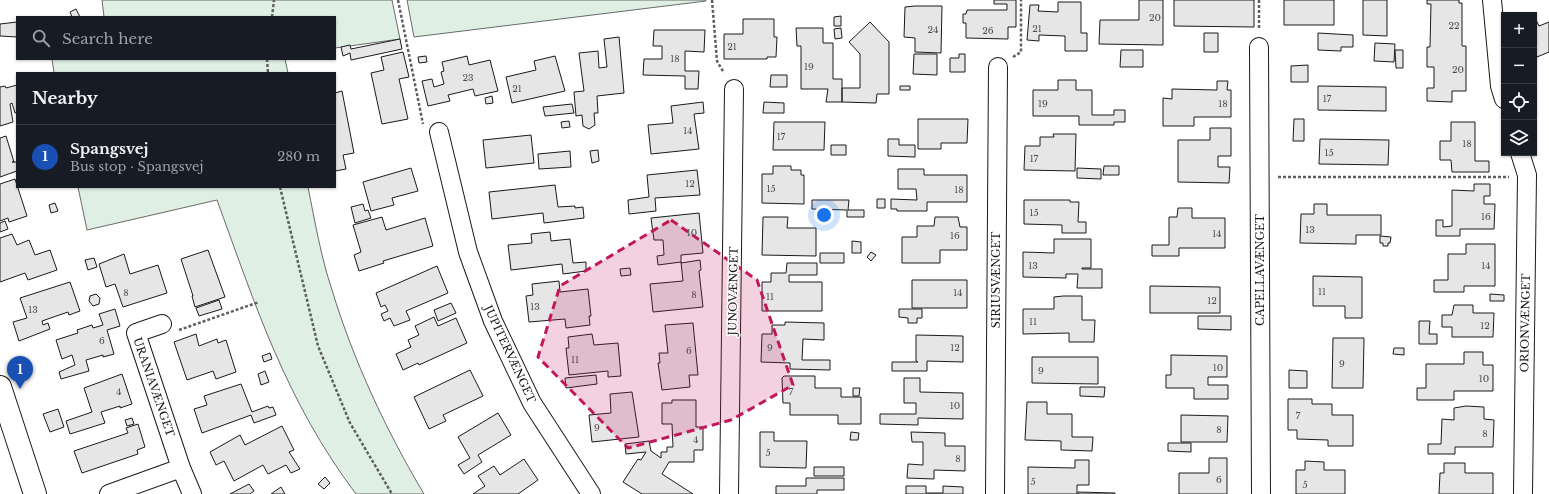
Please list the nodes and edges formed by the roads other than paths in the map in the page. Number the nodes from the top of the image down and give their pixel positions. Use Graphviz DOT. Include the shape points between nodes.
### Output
graph roads {
  1 [pos="1492,0"];
  2 [pos="1259,47"];
  3 [pos="998,67"];
  4 [pos="734,88"];
  5 [pos="1501,89"];
  6 [pos="439,132"];
  7 [pos="1521,156"];
  8 [pos="162,324"];
  9 [pos="0,387"];
  10 [pos="181,468"];
  11 [pos="35,494"];
  12 [pos="109,494"];
  13 [pos="192,494"];
  14 [pos="592,494"];
  15 [pos="729,494"];
  16 [pos="995,494"];
  17 [pos="1261,494"];
  18 [pos="1524,494"];
  1 -- 5 [label="street"];
  2 -- 17 [label="street, CAPELLAVÆNGET"];
  3 -- 16 [label="street, SIRIUSVÆNGET"];
  4 -- 15 [label="street, JUNOVÆNGET"];
  6 -- 14 [label="street, JUPITERVÆNGET" via="468,252 492,321 532,403"];
  7 -- 18 [label="street, ORIONVÆNGET" via="1527,175"];
  8 -- 10 [label="street, URANIAVÆNGET" via="136,333"];
  9 -- 11 [label="street"];
  10 -- 12 [label="street"];
  10 -- 13 [label="street, URANIAVÆNGET"];
}
